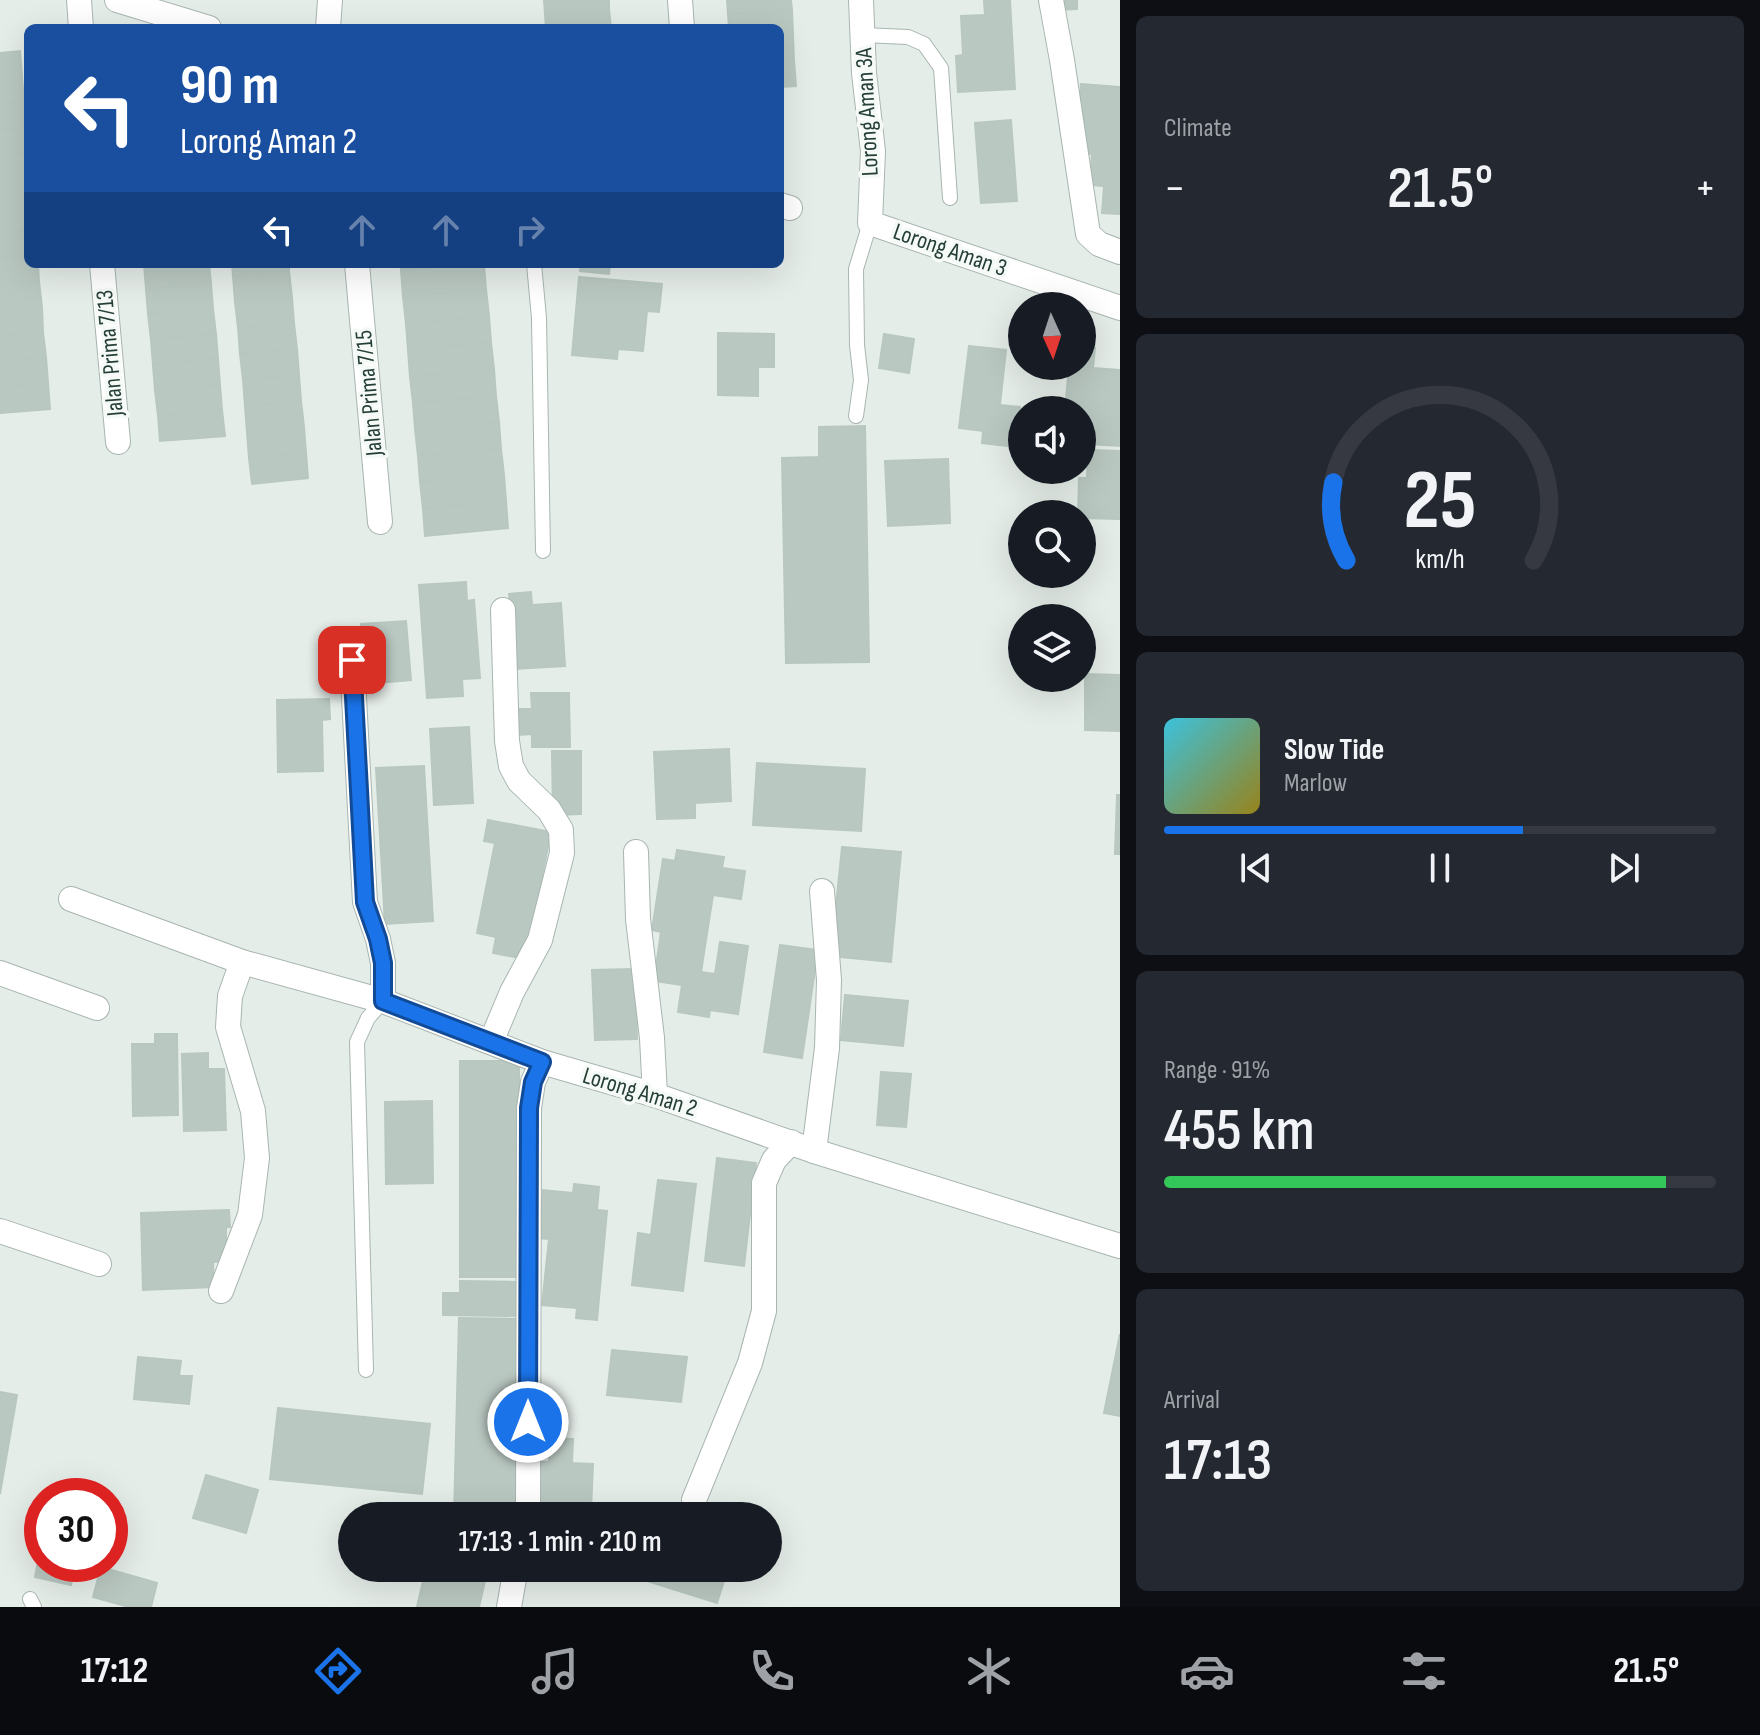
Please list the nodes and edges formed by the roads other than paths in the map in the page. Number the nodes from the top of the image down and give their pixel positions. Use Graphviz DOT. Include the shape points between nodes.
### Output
graph roads {
  1 [pos="79,0"];
  2 [pos="117,0"];
  3 [pos="330,0"];
  4 [pos="680,0"];
  5 [pos="861,0"];
  6 [pos="1051,0"];
  7 [pos="81,24"];
  8 [pos="196,24"];
  9 [pos="328,24"];
  10 [pos="682,24"];
  11 [pos="863,35"];
  12 [pos="950,198"];
  13 [pos="870,223"];
  14 [pos="1120,252"];
  15 [pos="102,268"];
  16 [pos="357,268"];
  17 [pos="534,268"];
  18 [pos="1120,308"];
  19 [pos="856,416"];
  20 [pos="118,442"];
  21 [pos="380,522"];
  22 [pos="543,551"];
  23 [pos="503,610"];
  24 [pos="352,660"];
  25 [pos="636,852"];
  26 [pos="822,891"];
  27 [pos="71,899"];
  28 [pos="242,962"];
  29 [pos="0,973"];
  30 [pos="383,1001"];
  31 [pos="97,1008"];
  32 [pos="491,1042"];
  33 [pos="542,1062"];
  34 [pos="655,1095"];
  35 [pos="791,1142"];
  36 [pos="814,1151"];
  37 [pos="0,1231"];
  38 [pos="1120,1246"];
  39 [pos="99,1264"];
  40 [pos="221,1291"];
  41 [pos="366,1370"];
  42 [pos="694,1500"];
  43 [pos="528,1502"];
  44 [pos="513,1582"];
  45 [pos="509,1607"];
  1 -- 7 [label="street"];
  2 -- 8 [label="street"];
  3 -- 9 [label="street"];
  4 -- 10 [label="street"];
  5 -- 11 [label="street, Lorong Aman 3A"];
  6 -- 14 [label="street" via="1088,234"];
  11 -- 12 [label="lane" via="916,40 941,68"];
  11 -- 13 [label="street, Lorong Aman 3A" via="873,151"];
  13 -- 18 [label="street, Lorong Aman 3"];
  13 -- 19 [label="lane" via="856,269 861,380"];
  15 -- 20 [label="street, Jalan Prima 7/13"];
  16 -- 21 [label="street, Jalan Prima 7/15"];
  17 -- 22 [label="lane"];
  23 -- 32 [label="street" via="511,766 561,830 562,853 540,940"];
  24 -- 30 [label="street" via="365,902 383,963"];
  25 -- 34 [label="street"];
  26 -- 36 [label="street" via="829,980 827,1048"];
  27 -- 28 [label="street, Lorong Aman 2"];
  28 -- 30 [label="street, Lorong Aman 2"];
  28 -- 40 [label="street" via="230,996 228,1027 253,1111 257,1158 250,1215"];
  29 -- 31 [label="street"];
  30 -- 32 [label="street, Lorong Aman 2"];
  30 -- 41 [label="lane" via="357,1042"];
  32 -- 33 [label="street, Lorong Aman 2"];
  33 -- 34 [label="street, Lorong Aman 2"];
  33 -- 43 [label="street" via="529,1108"];
  34 -- 35 [label="street, Lorong Aman 2"];
  35 -- 36 [label="street, Lorong Aman 2"];
  35 -- 42 [label="street" via="774,1160 764,1183 764,1311 750,1363"];
  36 -- 38 [label="street, Lorong Aman 2"];
  37 -- 39 [label="street"];
  44 -- 45 [label="street"];
}
